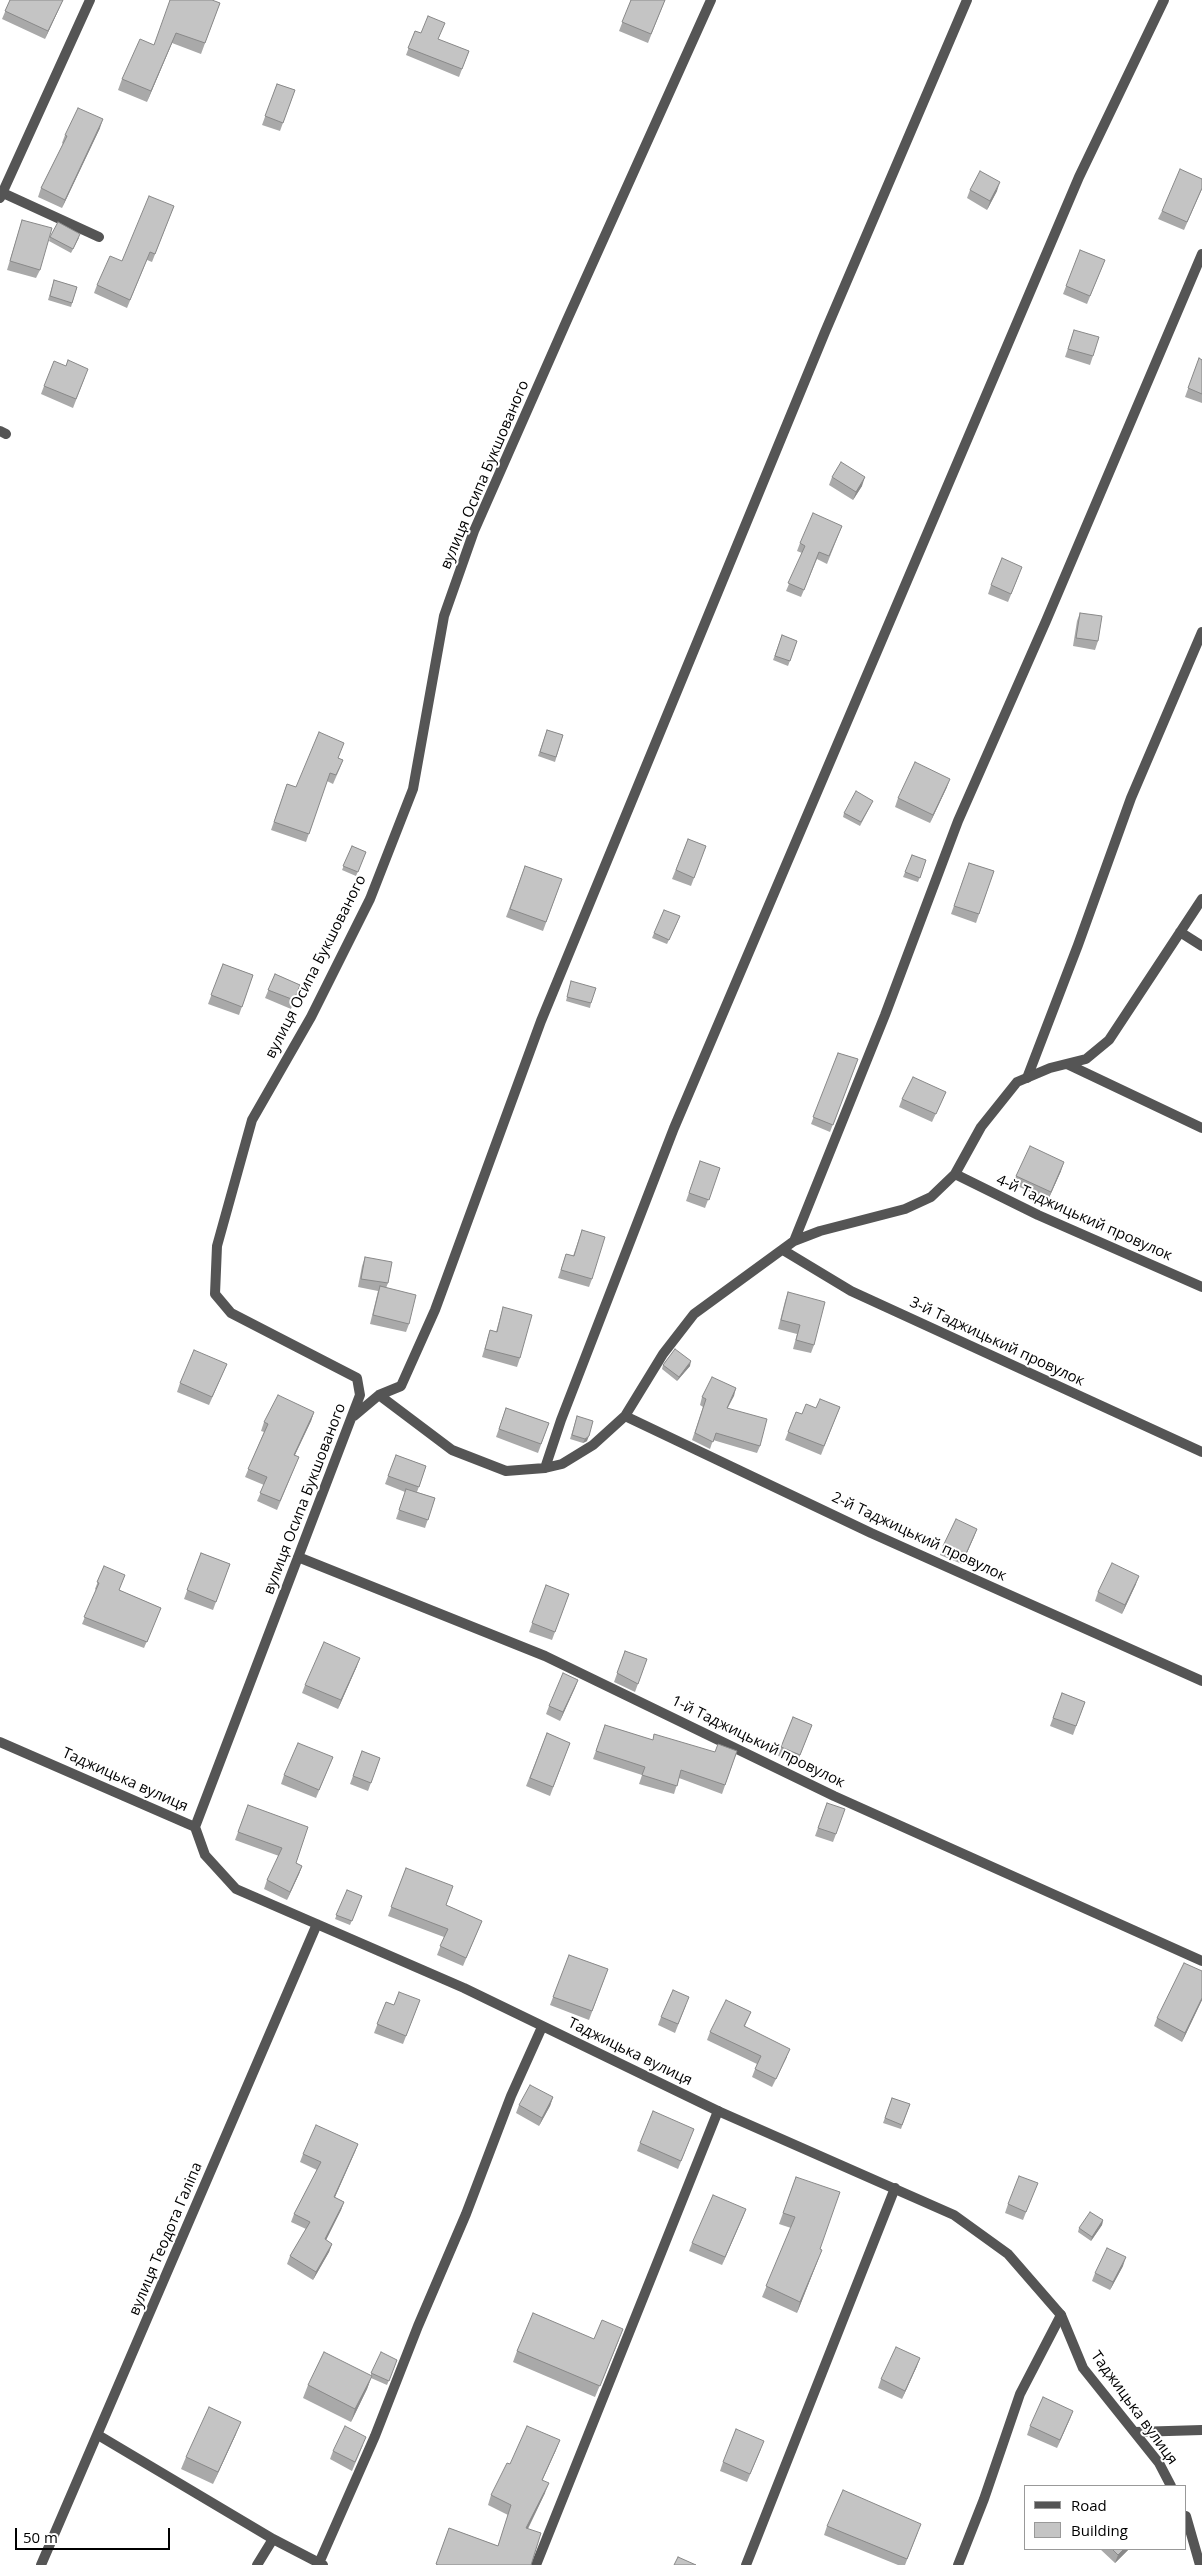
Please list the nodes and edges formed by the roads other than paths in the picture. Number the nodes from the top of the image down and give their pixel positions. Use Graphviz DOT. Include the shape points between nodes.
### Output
graph roads {
  1 [pos="90,0"];
  2 [pos="712,0"];
  3 [pos="967,0"];
  4 [pos="1164,0"];
  5 [pos="1,196"];
  6 [pos="99,237"];
  7 [pos="1202,254"];
  8 [pos="1202,632"];
  9 [pos="1202,899"];
  10 [pos="1180,932"];
  11 [pos="1202,946"];
  12 [pos="1067,1064"];
  13 [pos="1027,1078"];
  14 [pos="1202,1128"];
  15 [pos="955,1174"];
  16 [pos="794,1242"];
  17 [pos="783,1250"];
  18 [pos="1202,1287"];
  19 [pos="379,1394"];
  20 [pos="625,1416"];
  21 [pos="353,1417"];
  22 [pos="1202,1452"];
  23 [pos="545,1468"];
  24 [pos="298,1557"];
  25 [pos="1202,1681"];
  26 [pos="0,1742"];
  27 [pos="195,1827"];
  28 [pos="317,1924"];
  29 [pos="1202,1961"];
  30 [pos="542,2027"];
  31 [pos="718,2111"];
  32 [pos="895,2188"];
  33 [pos="1061,2315"];
  34 [pos="1202,2430"];
  35 [pos="1134,2432"];
  36 [pos="98,2435"];
  37 [pos="1170,2485"];
  38 [pos="1187,2520"];
  39 [pos="272,2539"];
  40 [pos="321,2564"];
  41 [pos="41,2565"];
  42 [pos="257,2565"];
  43 [pos="536,2565"];
  44 [pos="746,2565"];
  45 [pos="958,2565"];
  46 [pos="1200,2565"];
  1 -- 5 [label="street"];
  2 -- 21 [label="street, вулиця Осипа Букшованого" via="474,531 444,616 413,789 370,899 311,1017 252,1120 216,1246 215,1294 231,1313 357,1378 360,1395"];
  3 -- 19 [label="street" via="825,332 541,1021 435,1310 401,1386"];
  4 -- 23 [label="street" via="1076,186 674,1128"];
  5 -- 6 [label="street"];
  7 -- 16 [label="street" via="958,821"];
  8 -- 13 [label="street" via="1131,798"];
  9 -- 10 [label="street"];
  10 -- 11 [label="street"];
  10 -- 12 [label="street" via="1109,1040 1086,1059"];
  12 -- 13 [label="street"];
  12 -- 14 [label="street"];
  13 -- 15 [label="street" via="1017,1082 981,1126"];
  15 -- 16 [label="street" via="931,1197 905,1209 820,1231"];
  15 -- 18 [label="street, 4-й Таджицький провулок" via="1038,1215"];
  16 -- 17 [label="street"];
  17 -- 20 [label="street" via="694,1314 663,1354"];
  17 -- 22 [label="street, 3-й Таджицький провулок" via="851,1291"];
  19 -- 21 [label="street"];
  19 -- 23 [label="street" via="452,1450 506,1470"];
  20 -- 23 [label="street" via="593,1445 562,1464"];
  20 -- 25 [label="street, 2-й Таджицький провулок" via="871,1532"];
  21 -- 24 [label="street, вулиця Осипа Букшованого"];
  24 -- 27 [label="street, вулиця Осипа Букшованого"];
  24 -- 29 [label="street, 1-й Таджицький провулок" via="545,1656 834,1796"];
  26 -- 27 [label="street, Таджицька вулиця"];
  27 -- 28 [label="street, Таджицька вулиця" via="205,1855 236,1889"];
  28 -- 30 [label="street, Таджицька вулиця" via="464,1988"];
  28 -- 36 [label="street, вулиця Теодота Галіпа"];
  30 -- 31 [label="street, Таджицька вулиця"];
  30 -- 40 [label="street"];
  31 -- 32 [label="street, Таджицька вулиця"];
  31 -- 43 [label="street"];
  32 -- 33 [label="street, Таджицька вулиця" via="954,2215 1008,2254"];
  32 -- 44 [label="street"];
  33 -- 35 [label="street, Таджицька вулиця" via="1083,2368"];
  33 -- 45 [label="street" via="1020,2394"];
  34 -- 35 [label="street"];
  35 -- 37 [label="street, Таджицька вулиця" via="1159,2463"];
  36 -- 39 [label="street"];
  36 -- 41 [label="street, вулиця Теодота Галіпа"];
  38 -- 46 [label="street"];
  39 -- 40 [label="street"];
  39 -- 42 [label="street"];
}
